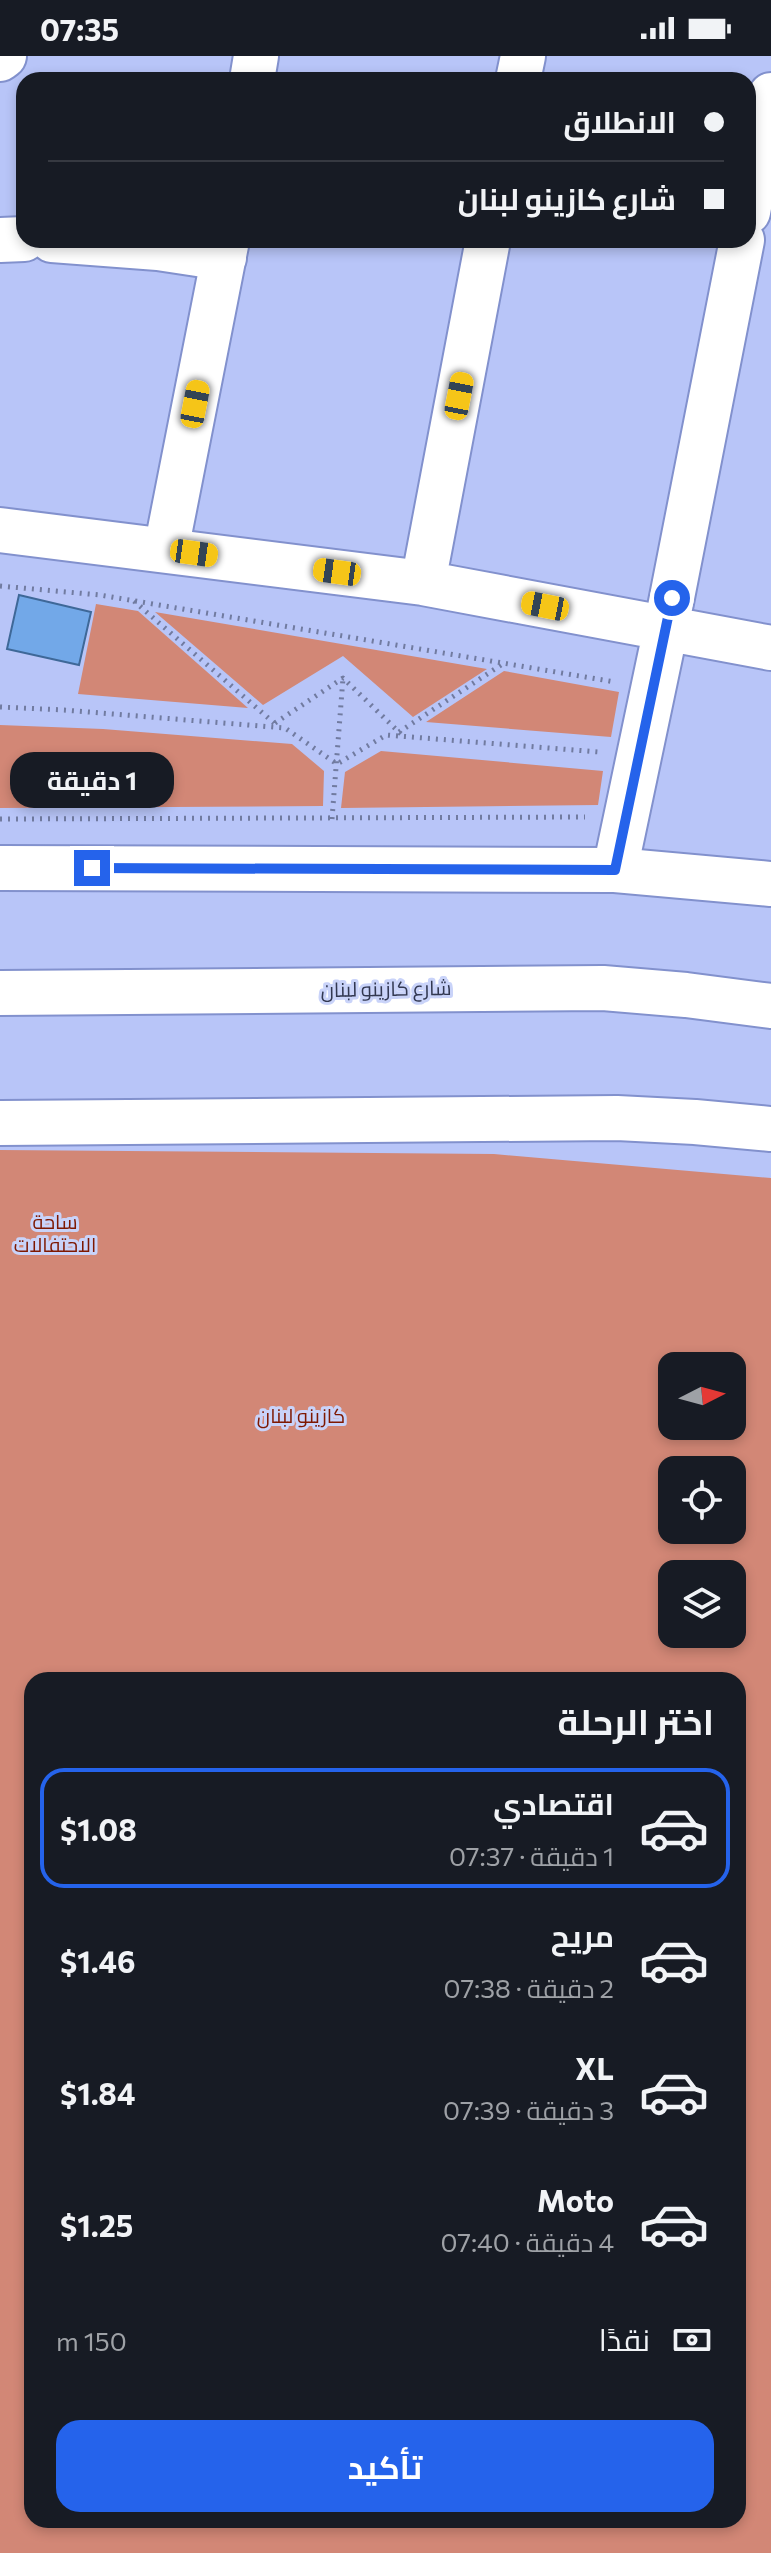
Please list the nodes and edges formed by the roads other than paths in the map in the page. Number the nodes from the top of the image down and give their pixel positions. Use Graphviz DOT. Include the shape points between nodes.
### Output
graph roads {
  1 [pos="771,95"];
  2 [pos="756,171"];
  3 [pos="185,248"];
  4 [pos="486,248"];
  5 [pos="740,248"];
  6 [pos="225,249"];
  7 [pos="0,530"];
  8 [pos="166,550"];
  9 [pos="423,583"];
  10 [pos="666,628"];
  11 [pos="771,648"];
  12 [pos="0,868"];
  13 [pos="615,870"];
  14 [pos="771,884"];
  15 [pos="0,993"];
  16 [pos="771,1006"];
  17 [pos="0,1123"];
  18 [pos="771,1129"];
  1 -- 2 [label="street"];
  3 -- 6 [label="street"];
  4 -- 9 [label="street"];
  5 -- 10 [label="street"];
  6 -- 8 [label="street"];
  7 -- 8 [label="street"];
  8 -- 9 [label="street"];
  9 -- 10 [label="street"];
  10 -- 11 [label="street"];
  10 -- 13 [label="street"];
  12 -- 13 [label="street"];
  13 -- 14 [label="street"];
  15 -- 16 [label="street, شارع كازينو لبنان" via="603,988"];
  17 -- 18 [label="street" via="617,1118"];
}
